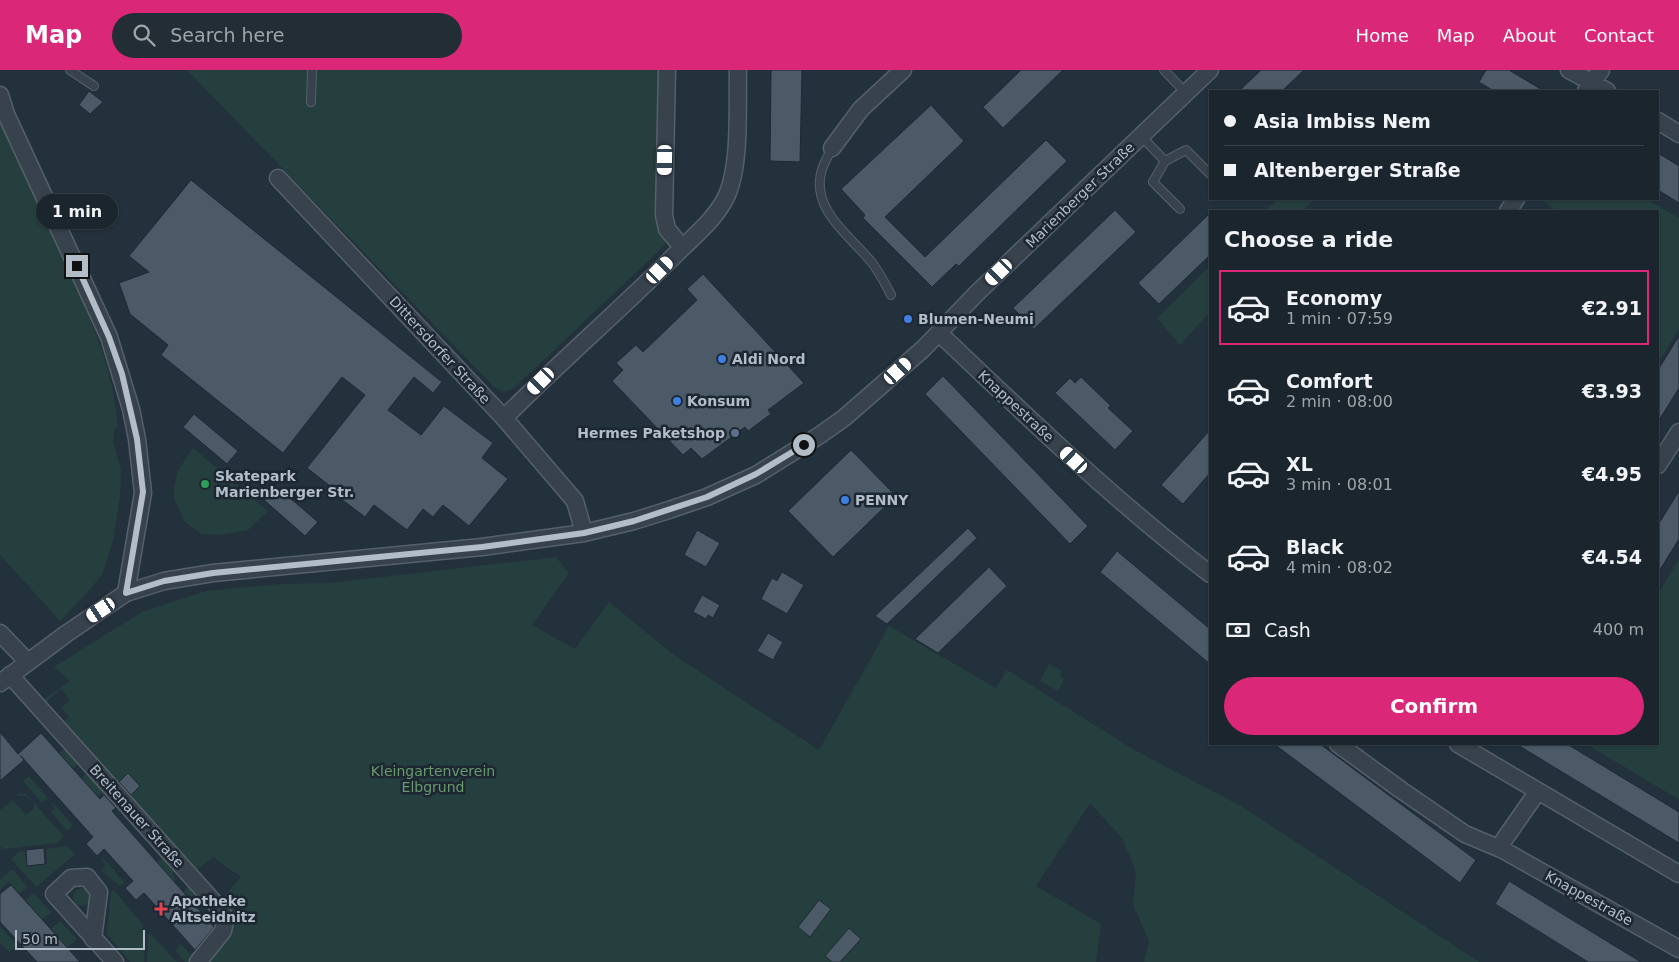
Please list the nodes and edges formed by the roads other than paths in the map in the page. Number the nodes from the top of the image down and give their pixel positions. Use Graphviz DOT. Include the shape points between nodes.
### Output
graph roads {
  1 [pos="70,70"];
  2 [pos="312,70"];
  3 [pos="667,70"];
  4 [pos="738,70"];
  5 [pos="903,70"];
  6 [pos="1164,70"];
  7 [pos="1210,70"];
  8 [pos="1569,70"];
  9 [pos="1596,84"];
  10 [pos="94,86"];
  11 [pos="1186,93"];
  12 [pos="0,95"];
  13 [pos="311,102"];
  14 [pos="1659,122"];
  15 [pos="1679,134"];
  16 [pos="1141,136"];
  17 [pos="832,148"];
  18 [pos="1166,161"];
  19 [pos="1209,173"];
  20 [pos="278,178"];
  21 [pos="1180,210"];
  22 [pos="682,248"];
  23 [pos="892,295"];
  24 [pos="939,333"];
  25 [pos="504,418"];
  26 [pos="1679,432"];
  27 [pos="1659,464"];
  28 [pos="584,533"];
  29 [pos="1209,573"];
  30 [pos="126,593"];
  31 [pos="0,633"];
  32 [pos="28,662"];
  33 [pos="5,679"];
  34 [pos="1339,745"];
  35 [pos="1463,745"];
  36 [pos="1482,749"];
  37 [pos="1538,791"];
  38 [pos="1499,848"];
  39 [pos="1679,874"];
  40 [pos="93,938"];
  41 [pos="1679,949"];
  42 [pos="115,962"];
  43 [pos="198,962"];
  1 -- 10 [label="lane"];
  2 -- 13 [label="lane"];
  3 -- 22 [label="street" via="664,215 667,229"];
  4 -- 22 [label="street" via="732,182 720,210"];
  5 -- 17 [label="street" via="855,110"];
  6 -- 11 [label="lane"];
  7 -- 11 [label="street, Marienberger Straße"];
  8 -- 9 [label="street"];
  11 -- 16 [label="street, Marienberger Straße"];
  12 -- 30 [label="street" via="109,337 131,409 143,492"];
  14 -- 15 [label="street"];
  16 -- 18 [label="lane"];
  16 -- 24 [label="street, Marienberger Straße"];
  17 -- 23 [label="lane" via="820,176 823,201 829,213 874,265"];
  18 -- 19 [label="lane" via="1186,150"];
  18 -- 21 [label="lane" via="1153,182"];
  20 -- 25 [label="street, Dittersdorfer Straße"];
  22 -- 25 [label="street"];
  24 -- 28 [label="street, Marienberger Straße" via="844,418 756,474 669,510"];
  24 -- 29 [label="street, Knappestraße" via="1099,484"];
  25 -- 28 [label="street, Dittersdorfer Straße" via="575,501"];
  26 -- 27 [label="street"];
  28 -- 30 [label="street, Marienberger Straße" via="482,547 213,573 164,581"];
  30 -- 32 [label="street, Marienberger Straße"];
  31 -- 32 [label="street"];
  32 -- 33 [label="street, Marienberger Straße"];
  33 -- 43 [label="street, Breitenauer Straße" via="222,911 223,931"];
  34 -- 38 [label="street, Knappestraße" via="1465,834"];
  35 -- 36 [label="street"];
  36 -- 37 [label="street"];
  37 -- 38 [label="street"];
  37 -- 39 [label="street"];
  38 -- 41 [label="street, Knappestraße"];
  40 -- 42 [label="street"];
}
